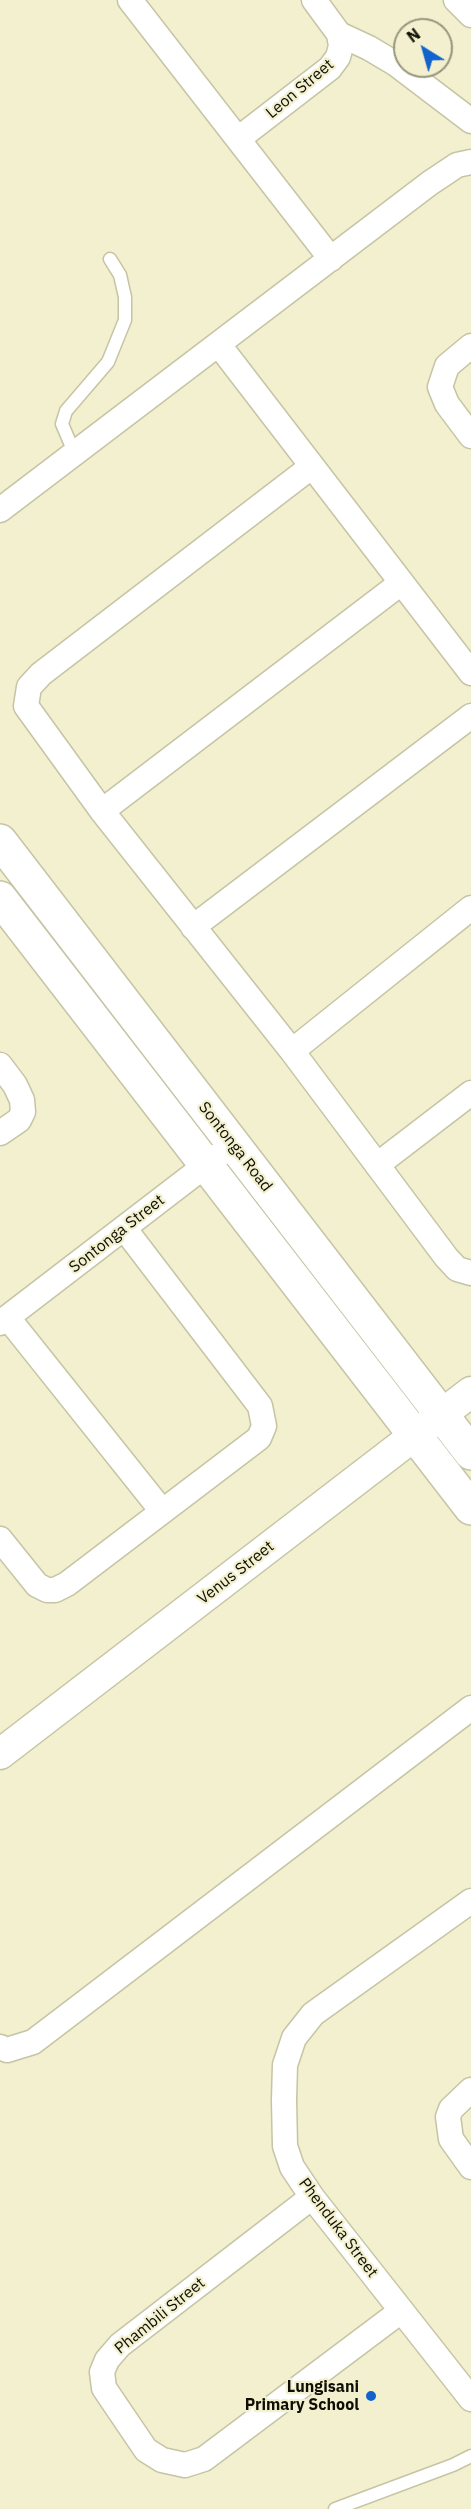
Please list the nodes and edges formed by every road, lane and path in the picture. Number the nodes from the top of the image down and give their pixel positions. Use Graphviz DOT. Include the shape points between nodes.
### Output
graph roads {
  1 [pos="130,0"];
  2 [pos="314,0"];
  3 [pos="456,0"];
  4 [pos="471,15"];
  5 [pos="339,34"];
  6 [pos="471,121"];
  7 [pos="238,139"];
  8 [pos="471,162"];
  9 [pos="110,259"];
  10 [pos="331,259"];
  11 [pos="219,345"];
  12 [pos="471,346"];
  13 [pos="471,436"];
  14 [pos="74,452"];
  15 [pos="311,467"];
  16 [pos="0,510"];
  17 [pos="401,583"];
  18 [pos="471,673"];
  19 [pos="471,716"];
  20 [pos="102,811"];
  21 [pos="0,841"];
  22 [pos="0,898"];
  23 [pos="471,908"];
  24 [pos="192,927"];
  25 [pos="292,1051"];
  26 [pos="0,1065"];
  27 [pos="471,1093"];
  28 [pos="0,1133"];
  29 [pos="232,1144"];
  30 [pos="376,1165"];
  31 [pos="206,1166"];
  32 [pos="124,1228"];
  33 [pos="471,1273"];
  34 [pos="4,1321"];
  35 [pos="471,1392"];
  36 [pos="442,1414"];
  37 [pos="416,1434"];
  38 [pos="471,1453"];
  39 [pos="471,1508"];
  40 [pos="162,1511"];
  41 [pos="0,1539"];
  42 [pos="471,1708"];
  43 [pos="0,1754"];
  44 [pos="471,1901"];
  45 [pos="0,2048"];
  46 [pos="465,2095"];
  47 [pos="471,2167"];
  48 [pos="312,2197"];
  49 [pos="401,2311"];
  50 [pos="471,2399"];
  51 [pos="471,2456"];
  52 [pos="335,2509"];
  1 -- 7 [label="street"];
  2 -- 5 [label="street"];
  3 -- 4 [label="street"];
  5 -- 6 [label="street" via="396,64"];
  5 -- 7 [label="street, Leon Street" via="340,52 330,68"];
  7 -- 10 [label="street"];
  8 -- 10 [label="street" via="446,171"];
  9 -- 14 [label="lane" via="120,275 125,320 108,362 66,411 63,424"];
  10 -- 11 [label="street"];
  11 -- 14 [label="street"];
  11 -- 15 [label="street"];
  12 -- 13 [label="street" via="447,366 440,387 447,404"];
  14 -- 16 [label="street"];
  15 -- 17 [label="street"];
  15 -- 20 [label="street" via="52,665 29,687 25,699 30,713"];
  17 -- 18 [label="street"];
  17 -- 20 [label="street"];
  19 -- 24 [label="street"];
  20 -- 24 [label="street"];
  21 -- 29 [label="main road, Sontonga Road"];
  22 -- 31 [label="main road, Sontonga Road"];
  23 -- 25 [label="street"];
  24 -- 25 [label="street"];
  25 -- 30 [label="street"];
  26 -- 28 [label="street" via="15,1084 23,1113"];
  27 -- 30 [label="street"];
  29 -- 31 [label="street, Sontonga Street"];
  29 -- 36 [label="main road, Sontonga Road"];
  30 -- 33 [label="street" via="446,1257 457,1269"];
  31 -- 32 [label="street, Sontonga Street"];
  31 -- 37 [label="main road, Sontonga Road"];
  32 -- 34 [label="street, Sontonga Street"];
  32 -- 40 [label="street" via="264,1415 259,1438 248,1449"];
  34 -- 40 [label="street"];
  35 -- 36 [label="street, Venus Street"];
  36 -- 37 [label="street, Venus Street"];
  36 -- 38 [label="main road, Sontonga Road"];
  37 -- 39 [label="main road, Sontonga Road"];
  37 -- 43 [label="street, Venus Street"];
  40 -- 41 [label="street" via="55,1590 37,1585"];
  42 -- 45 [label="street" via="33,2042 7,2050"];
  44 -- 48 [label="street, Phenduka Street" via="313,2014 294,2038 285,2065 285,2146 292,2166"];
  46 -- 47 [label="street" via="451,2109 449,2128 451,2139"];
  48 -- 49 [label="street, Phenduka Street"];
  48 -- 49 [label="street, Phambili Street" via="120,2345 107,2360 102,2372 104,2388 146,2450 162,2460 185,2465 204,2459"];
  49 -- 50 [label="street, Phenduka Street"];
  51 -- 52 [label="lane"];
}
